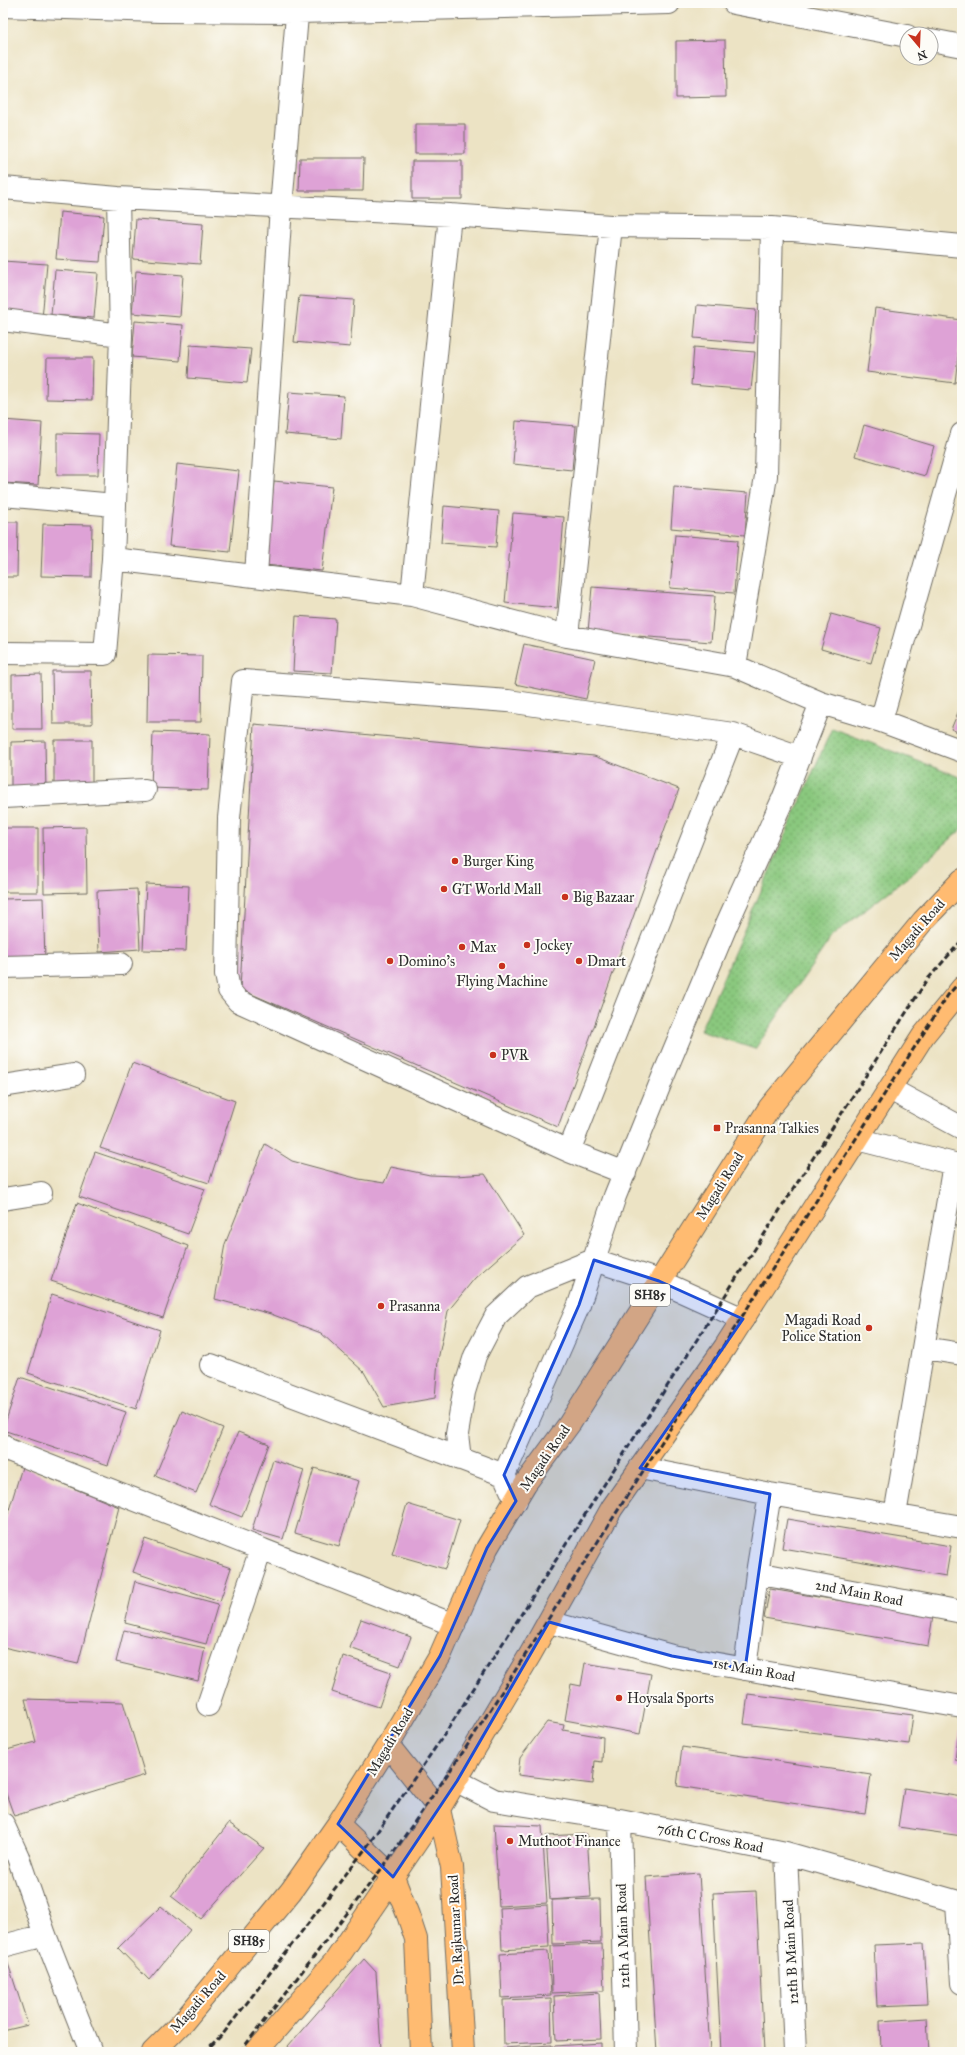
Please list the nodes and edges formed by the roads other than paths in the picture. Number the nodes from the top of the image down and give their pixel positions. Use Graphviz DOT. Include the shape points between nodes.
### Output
graph roads {
  1 [pos="669,3"];
  2 [pos="734,3"];
  3 [pos="3,6"];
  4 [pos="160,7"];
  5 [pos="298,8"];
  6 [pos="899,34"];
  7 [pos="939,42"];
  8 [pos="962,46"];
  9 [pos="3,188"];
  10 [pos="118,198"];
  11 [pos="281,207"];
  12 [pos="450,215"];
  13 [pos="612,226"];
  14 [pos="772,228"];
  15 [pos="962,246"];
  16 [pos="3,320"];
  17 [pos="121,335"];
  18 [pos="962,434"];
  19 [pos="958,462"];
  20 [pos="3,495"];
  21 [pos="115,505"];
  22 [pos="113,559"];
  23 [pos="256,575"];
  24 [pos="412,595"];
  25 [pos="567,636"];
  26 [pos="3,654"];
  27 [pos="735,666"];
  28 [pos="821,703"];
  29 [pos="881,721"];
  30 [pos="733,734"];
  31 [pos="962,751"];
  32 [pos="800,757"];
  33 [pos="145,790"];
  34 [pos="3,797"];
  35 [pos="962,880"];
  36 [pos="121,964"];
  37 [pos="3,967"];
  38 [pos="962,988"];
  39 [pos="73,1076"];
  40 [pos="3,1086"];
  41 [pos="890,1089"];
  42 [pos="962,1128"];
  43 [pos="857,1139"];
  44 [pos="569,1151"];
  45 [pos="625,1173"];
  46 [pos="41,1193"];
  47 [pos="3,1200"];
  48 [pos="594,1260"];
  49 [pos="659,1280"];
  50 [pos="743,1319"];
  51 [pos="924,1348"];
  52 [pos="962,1354"];
  53 [pos="211,1365"];
  54 [pos="4,1452"];
  55 [pos="460,1459"];
  56 [pos="640,1468"];
  57 [pos="504,1475"];
  58 [pos="770,1494"];
  59 [pos="516,1501"];
  60 [pos="895,1515"];
  61 [pos="962,1527"];
  62 [pos="261,1550"];
  63 [pos="757,1573"];
  64 [pos="962,1612"];
  65 [pos="549,1622"];
  66 [pos="454,1625"];
  67 [pos="745,1669"];
  68 [pos="208,1705"];
  69 [pos="962,1707"];
  70 [pos="388,1745"];
  71 [pos="457,1781"];
  72 [pos="439,1809"];
  73 [pos="620,1820"];
  74 [pos="3,1824"];
  75 [pos="338,1824"];
  76 [pos="786,1853"];
  77 [pos="393,1877"];
  78 [pos="960,1902"];
  79 [pos="45,1935"];
  80 [pos="3,1946"];
  81 [pos="962,1983"];
  82 [pos="91,2052"];
  83 [pos="153,2052"];
  84 [pos="256,2052"];
  85 [pos="421,2052"];
  86 [pos="463,2052"];
  87 [pos="626,2052"];
  88 [pos="795,2052"];
  1 -- 5 [label="street"];
  2 -- 6 [label="street"];
  3 -- 4 [label="street"];
  4 -- 5 [label="street"];
  5 -- 11 [label="street"];
  7 -- 8 [label="street"];
  9 -- 10 [label="street"];
  10 -- 11 [label="street"];
  10 -- 17 [label="street"];
  11 -- 12 [label="street"];
  11 -- 23 [label="street"];
  12 -- 13 [label="street"];
  12 -- 24 [label="street"];
  13 -- 14 [label="street"];
  13 -- 25 [label="street"];
  14 -- 15 [label="street"];
  14 -- 27 [label="street" via="766,476"];
  16 -- 17 [label="street"];
  17 -- 21 [label="street"];
  18 -- 19 [label="street"];
  19 -- 29 [label="street"];
  20 -- 21 [label="street"];
  21 -- 22 [label="street"];
  22 -- 23 [label="street"];
  22 -- 26 [label="street" via="105,654"];
  23 -- 24 [label="street"];
  24 -- 25 [label="street"];
  25 -- 27 [label="street"];
  27 -- 28 [label="street"];
  28 -- 29 [label="street"];
  28 -- 32 [label="street"];
  29 -- 31 [label="street"];
  30 -- 32 [label="street"];
  30 -- 44 [label="street"];
  30 -- 44 [label="street" via="508,701 243,681 229,818 226,974 229,990 238,1001"];
  32 -- 45 [label="street" via="723,933"];
  33 -- 34 [label="street"];
  35 -- 49 [label="main road, Magadi Road / SH85" via="924,921 770,1107"];
  36 -- 37 [label="street"];
  38 -- 41 [label="main road" via="923,1036"];
  39 -- 40 [label="street"];
  41 -- 42 [label="street"];
  41 -- 43 [label="main road"];
  43 -- 50 [label="main road"];
  43 -- 51 [label="street" via="954,1164"];
  44 -- 45 [label="street"];
  45 -- 48 [label="street"];
  46 -- 47 [label="street"];
  48 -- 49 [label="street"];
  48 -- 55 [label="street" via="527,1287 496,1316 475,1356 464,1392 457,1434"];
  48 -- 57 [label="street" via="579,1305"];
  49 -- 50 [label="street"];
  49 -- 59 [label="main road, Magadi Road / SH85" via="570,1423 525,1484"];
  50 -- 56 [label="main road"];
  51 -- 52 [label="street"];
  51 -- 60 [label="street"];
  53 -- 55 [label="street"];
  54 -- 62 [label="street"];
  55 -- 57 [label="street"];
  56 -- 58 [label="street"];
  56 -- 65 [label="main road" via="612,1508"];
  57 -- 59 [label="street"];
  58 -- 60 [label="street"];
  58 -- 63 [label="street"];
  59 -- 66 [label="main road, Magadi Road / SH85" via="487,1548"];
  60 -- 61 [label="street"];
  62 -- 66 [label="street"];
  62 -- 68 [label="street"];
  63 -- 64 [label="street, 2nd Main Road"];
  63 -- 67 [label="street"];
  65 -- 67 [label="street, 1st Main Road" via="672,1656"];
  65 -- 71 [label="main road"];
  66 -- 70 [label="main road, Magadi Road / SH85" via="440,1656"];
  67 -- 69 [label="street, 1st Main Road"];
  70 -- 72 [label="main road"];
  70 -- 75 [label="main road, Magadi Road / SH85"];
  71 -- 72 [label="main road"];
  71 -- 73 [label="street, 76th C Cross Road" via="494,1800"];
  72 -- 77 [label="main road"];
  72 -- 86 [label="main road, Dr. Rajkumar Road" via="452,1867"];
  73 -- 76 [label="street, 76th C Cross Road"];
  73 -- 87 [label="street, 12th A Main Road"];
  74 -- 79 [label="street" via="18,1857"];
  75 -- 77 [label="main road"];
  75 -- 83 [label="main road, Magadi Road / SH85" via="291,1891 183,2022"];
  76 -- 78 [label="street, 76th C Cross Road"];
  76 -- 88 [label="street, 12th B Main Road"];
  77 -- 84 [label="main road" via="336,1960"];
  77 -- 85 [label="main road" via="416,1939"];
  78 -- 81 [label="street"];
  79 -- 80 [label="street"];
  79 -- 82 [label="street"];
}
